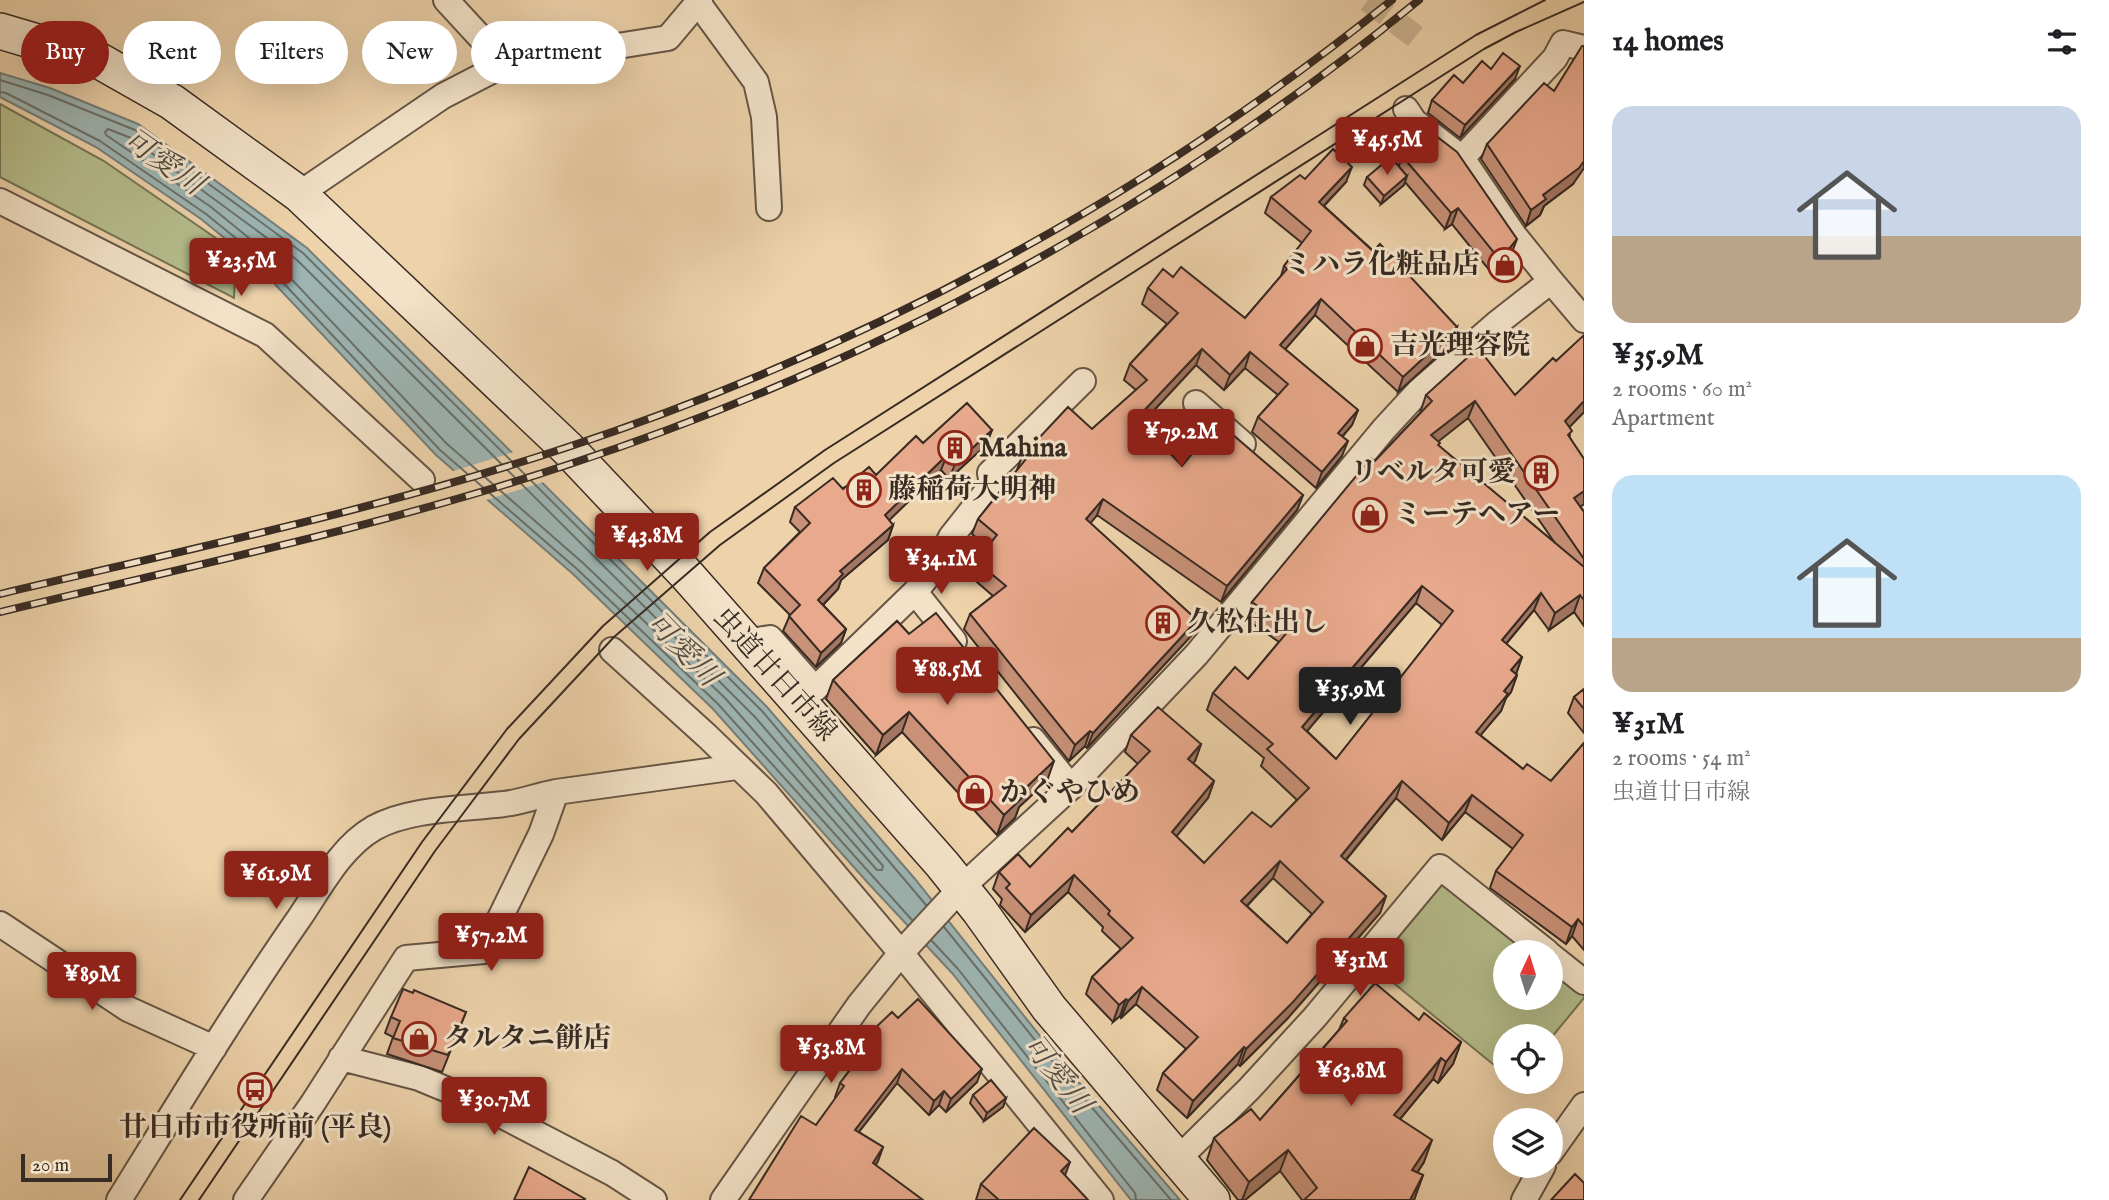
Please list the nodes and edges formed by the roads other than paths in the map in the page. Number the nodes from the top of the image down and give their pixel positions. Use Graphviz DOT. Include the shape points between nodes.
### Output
graph roads {
  1 [pos="446,0"];
  2 [pos="700,2"];
  3 [pos="471,27"];
  4 [pos="0,31"];
  5 [pos="626,45"];
  6 [pos="1584,48"];
  7 [pos="471,82"];
  8 [pos="1406,109"];
  9 [pos="1462,158"];
  10 [pos="299,194"];
  11 [pos="0,201"];
  12 [pos="769,208"];
  13 [pos="1551,281"];
  14 [pos="1584,320"];
  15 [pos="1083,381"];
  16 [pos="1196,403"];
  17 [pos="1257,456"];
  18 [pos="422,480"];
  19 [pos="1298,492"];
  20 [pos="1318,509"];
  21 [pos="915,592"];
  22 [pos="745,642"];
  23 [pos="612,650"];
  24 [pos="967,657"];
  25 [pos="1019,722"];
  26 [pos="737,767"];
  27 [pos="1071,787"];
  28 [pos="556,792"];
  29 [pos="955,895"];
  30 [pos="0,924"];
  31 [pos="1531,940"];
  32 [pos="905,949"];
  33 [pos="1563,966"];
  34 [pos="1584,982"];
  35 [pos="214,1048"];
  36 [pos="341,1058"];
  37 [pos="1584,1105"];
  38 [pos="1563,1135"];
  39 [pos="1178,1159"];
  40 [pos="1536,1178"];
  41 [pos="119,1200"];
  42 [pos="246,1200"];
  43 [pos="654,1200"];
  44 [pos="723,1200"];
  45 [pos="1101,1200"];
  46 [pos="1212,1200"];
  47 [pos="1524,1200"];
  1 -- 3 [label="street"];
  2 -- 5 [label="street" via="668,38"];
  2 -- 12 [label="street" via="756,82 764,117"];
  4 -- 10 [label="main road, 虫道廿日市線" via="98,60 172,103"];
  6 -- 9 [label="street" via="1563,43 1555,58"];
  7 -- 10 [label="street"];
  8 -- 9 [label="street" via="1414,121"];
  9 -- 13 [label="street"];
  10 -- 22 [label="main road, 虫道廿日市線" via="567,448"];
  11 -- 18 [label="street" via="265,335"];
  13 -- 14 [label="street"];
  13 -- 20 [label="street" via="1420,390"];
  15 -- 21 [label="street" via="990,473 992,485"];
  16 -- 17 [label="street"];
  19 -- 20 [label="street"];
  20 -- 27 [label="street" via="1197,654"];
  21 -- 22 [label="street" via="815,689 770,638"];
  21 -- 24 [label="street"];
  22 -- 29 [label="main road, 虫道廿日市線" via="942,864"];
  23 -- 26 [label="street"];
  25 -- 27 [label="street"];
  26 -- 28 [label="street"];
  26 -- 32 [label="street" via="766,793"];
  27 -- 29 [label="street"];
  28 -- 35 [label="street" via="505,804 417,814 373,828 337,862"];
  28 -- 36 [label="street" via="541,834 484,951 406,958"];
  29 -- 32 [label="street"];
  29 -- 39 [label="main road, 虫道廿日市線" via="979,910 1049,1008"];
  30 -- 35 [label="street" via="128,1009"];
  31 -- 39 [label="street" via="1440,867 1315,1017"];
  32 -- 44 [label="street" via="859,1005"];
  32 -- 45 [label="street"];
  33 -- 34 [label="street"];
  35 -- 41 [label="street"];
  36 -- 42 [label="street"];
  36 -- 43 [label="street" via="419,1078 472,1100"];
  37 -- 38 [label="street"];
  39 -- 46 [label="main road, 虫道廿日市線"];
  40 -- 47 [label="street"];
}
